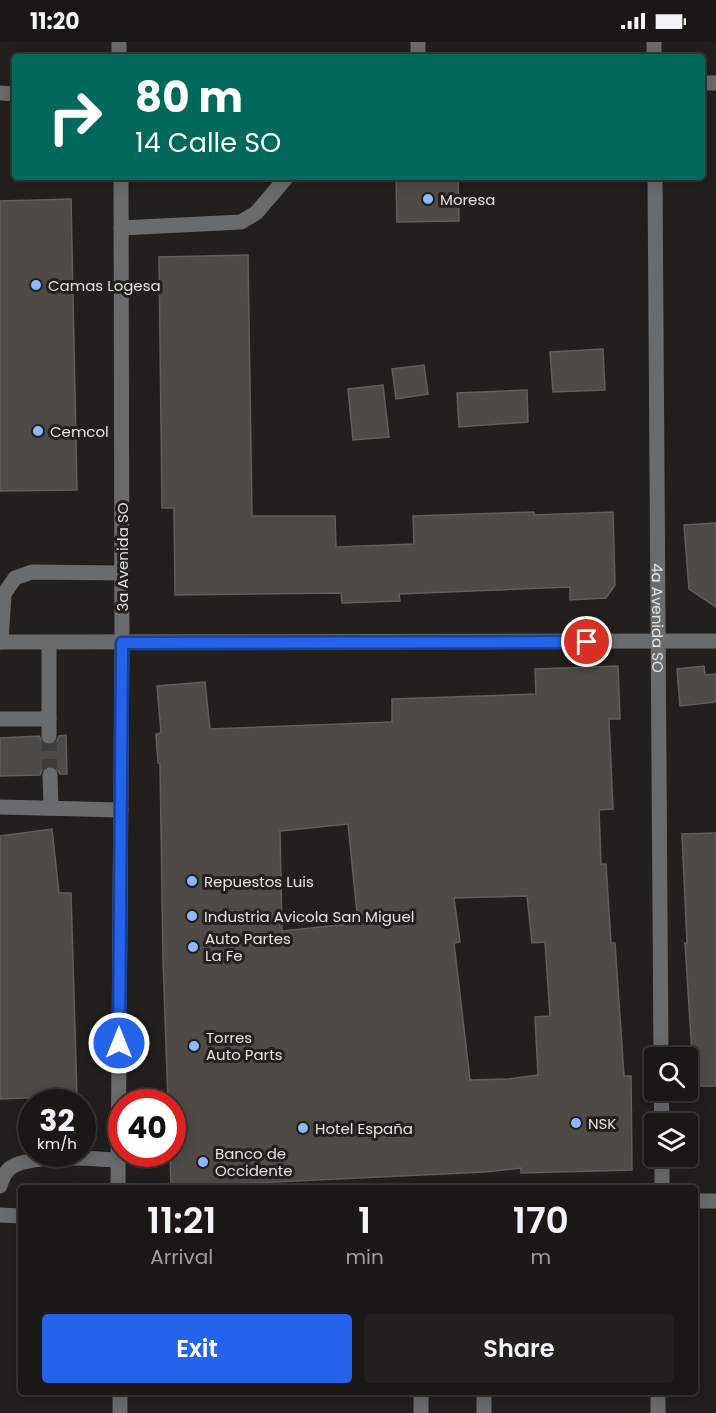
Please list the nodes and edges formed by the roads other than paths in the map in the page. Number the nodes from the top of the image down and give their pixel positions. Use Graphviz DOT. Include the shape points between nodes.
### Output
graph roads {
  1 [pos="121,180"];
  2 [pos="284,180"];
  3 [pos="655,180"];
  4 [pos="121,228"];
  5 [pos="122,573"];
  6 [pos="716,641"];
  7 [pos="0,642"];
  8 [pos="657,642"];
  9 [pos="49,643"];
  10 [pos="122,643"];
  11 [pos="0,719"];
  12 [pos="49,719"];
  13 [pos="49,736"];
  14 [pos="50,775"];
  15 [pos="0,807"];
  16 [pos="51,808"];
  17 [pos="121,810"];
  18 [pos="661,1047"];
  19 [pos="119,1089"];
  20 [pos="108,1160"];
  21 [pos="118,1167"];
  22 [pos="662,1167"];
  23 [pos="118,1185"];
  24 [pos="662,1185"];
  25 [pos="0,1186"];
  26 [pos="698,1201"];
  27 [pos="716,1201"];
  28 [pos="0,1215"];
  29 [pos="18,1216"];
  30 [pos="120,1395"];
  31 [pos="421,1395"];
  32 [pos="484,1395"];
  33 [pos="658,1395"];
  34 [pos="120,1413"];
  35 [pos="421,1413"];
  36 [pos="484,1413"];
  37 [pos="658,1413"];
  1 -- 4 [label="street, 3a Avenida SO"];
  2 -- 4 [label="street" via="256,213 241,222"];
  3 -- 8 [label="street, 4a Avenida SO"];
  4 -- 5 [label="street, 3a Avenida SO"];
  5 -- 7 [label="street" via="32,572 15,578 4,594"];
  5 -- 10 [label="street, 3a Avenida SO"];
  6 -- 8 [label="street"];
  7 -- 9 [label="street"];
  8 -- 10 [label="street"];
  8 -- 18 [label="street, 4a Avenida SO"];
  9 -- 10 [label="street"];
  9 -- 12 [label="street"];
  10 -- 17 [label="street, 3a Avenida SO"];
  11 -- 12 [label="street"];
  12 -- 13 [label="street"];
  14 -- 16 [label="street"];
  15 -- 16 [label="street"];
  16 -- 17 [label="street"];
  17 -- 19 [label="street, 3a Avenida SO"];
  20 -- 25 [label="street" via="37,1159 10,1168"];
  21 -- 23 [label="street, 3a Avenida SO"];
  22 -- 24 [label="street"];
  26 -- 27 [label="street"];
  28 -- 29 [label="street"];
  30 -- 34 [label="street"];
  31 -- 35 [label="street"];
  32 -- 36 [label="street"];
  33 -- 37 [label="street"];
}
